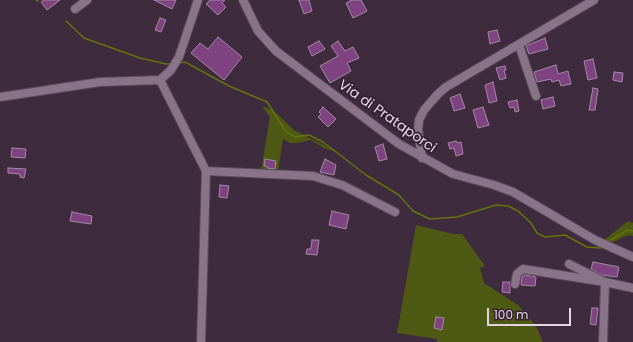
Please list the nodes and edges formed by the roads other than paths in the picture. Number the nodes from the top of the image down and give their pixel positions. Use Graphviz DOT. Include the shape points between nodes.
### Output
graph roads {
  1 [pos="87,0"];
  2 [pos="198,0"];
  3 [pos="243,0"];
  4 [pos="594,0"];
  5 [pos="75,9"];
  6 [pos="519,45"];
  7 [pos="160,80"];
  8 [pos="536,96"];
  9 [pos="0,97"];
  10 [pos="422,158"];
  11 [pos="206,171"];
  12 [pos="395,212"];
  13 [pos="632,258"];
  14 [pos="569,264"];
  15 [pos="605,282"];
  16 [pos="515,284"];
  17 [pos="633,288"];
  18 [pos="201,342"];
  19 [pos="603,342"];
  1 -- 5 [label="street"];
  2 -- 7 [label="street" via="179,57 171,70"];
  3 -- 10 [label="street, Via di Prataporci" via="258,31 276,51 375,127"];
  4 -- 6 [label="street"];
  6 -- 8 [label="street"];
  6 -- 10 [label="street" via="446,87 434,98 419,120"];
  7 -- 9 [label="street" via="104,82"];
  7 -- 11 [label="street"];
  10 -- 13 [label="street, Via di Prataporci" via="456,176 513,192"];
  11 -- 12 [label="street" via="313,176 344,186"];
  11 -- 18 [label="street"];
  14 -- 15 [label="street"];
  15 -- 16 [label="street" via="523,270 516,274"];
  15 -- 17 [label="street"];
  15 -- 19 [label="street"];
}
